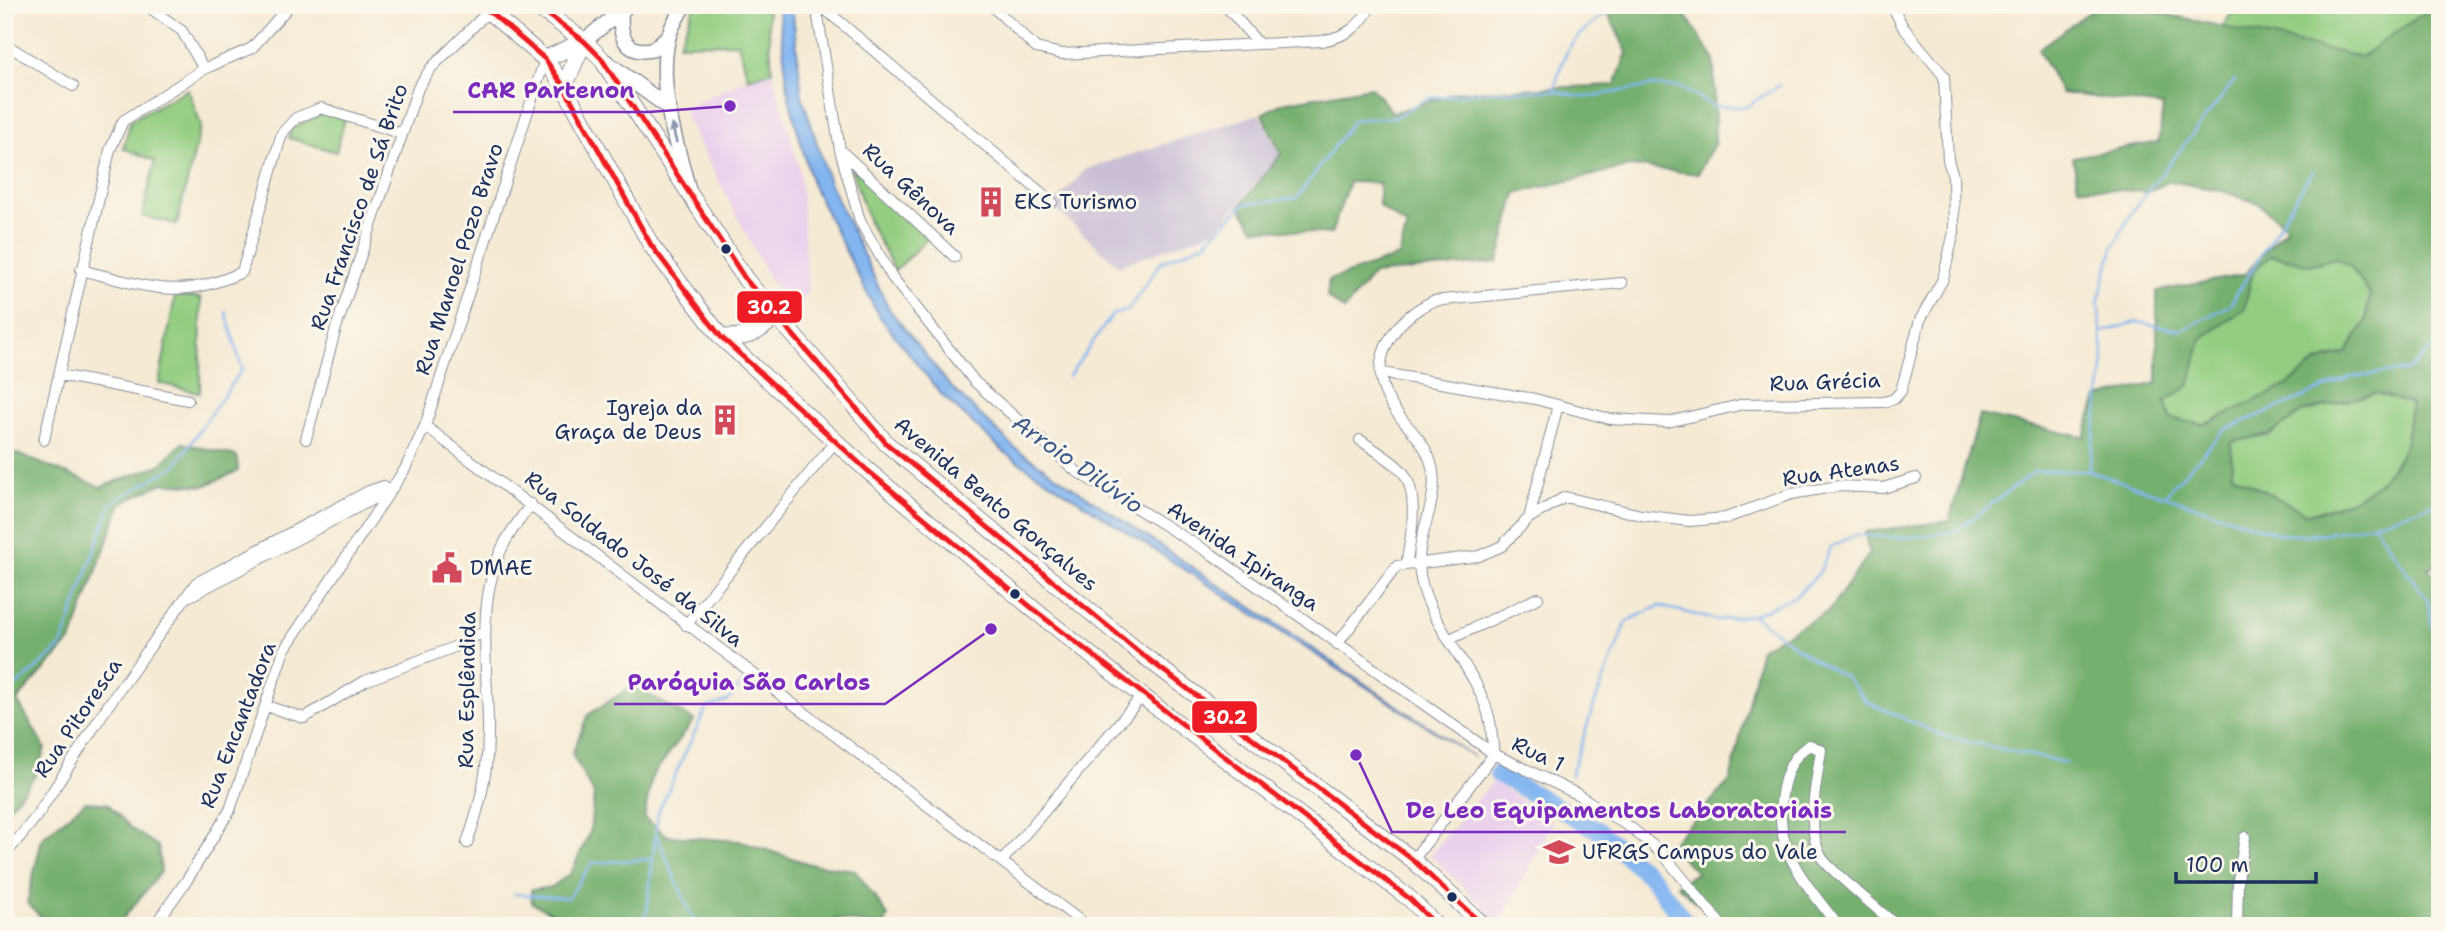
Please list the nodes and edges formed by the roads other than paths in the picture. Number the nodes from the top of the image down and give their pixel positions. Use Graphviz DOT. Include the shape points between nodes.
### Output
graph roads {
  1 [pos="146,5"];
  2 [pos="290,5"];
  3 [pos="536,5"];
  4 [pos="684,5"];
  5 [pos="818,5"];
  6 [pos="991,5"];
  7 [pos="1225,5"];
  8 [pos="1371,5"];
  9 [pos="1892,5"];
  10 [pos="485,8"];
  11 [pos="625,8"];
  12 [pos="283,10"];
  13 [pos="669,35"];
  14 [pos="584,41"];
  15 [pos="1258,43"];
  16 [pos="5,44"];
  17 [pos="601,58"];
  18 [pos="545,59"];
  19 [pos="204,69"];
  20 [pos="73,86"];
  21 [pos="564,87"];
  22 [pos="669,108"];
  23 [pos="400,133"];
  24 [pos="840,150"];
  25 [pos="691,199"];
  26 [pos="1052,202"];
  27 [pos="955,257"];
  28 [pos="81,270"];
  29 [pos="1622,283"];
  30 [pos="775,316"];
  31 [pos="721,337"];
  32 [pos="1382,373"];
  33 [pos="60,375"];
  34 [pos="188,400"];
  35 [pos="1558,405"];
  36 [pos="425,426"];
  37 [pos="306,439"];
  38 [pos="44,440"];
  39 [pos="1360,440"];
  40 [pos="835,442"];
  41 [pos="405,469"];
  42 [pos="1916,478"];
  43 [pos="531,504"];
  44 [pos="1530,518"];
  45 [pos="1419,562"];
  46 [pos="1406,565"];
  47 [pos="1538,598"];
  48 [pos="686,625"];
  49 [pos="484,632"];
  50 [pos="1450,639"];
  51 [pos="1337,644"];
  52 [pos="1142,696"];
  53 [pos="266,706"];
  54 [pos="1494,754"];
  55 [pos="2245,837"];
  56 [pos="467,843"];
  57 [pos="5,855"];
  58 [pos="1413,860"];
  59 [pos="1002,861"];
  60 [pos="154,926"];
  61 [pos="1087,926"];
  62 [pos="1437,926"];
  63 [pos="1483,926"];
  64 [pos="1722,926"];
  65 [pos="1838,926"];
  66 [pos="1897,926"];
  67 [pos="2237,926"];
  1 -- 19 [label="street" via="182,31"];
  2 -- 12 [label="street"];
  3 -- 14 [label="main road, Avenida Bento Gonçalves"];
  4 -- 13 [label="main road"];
  5 -- 24 [label="street, Avenida Ipiranga"];
  5 -- 26 [label="street"];
  6 -- 15 [label="street" via="1028,41 1048,52"];
  7 -- 15 [label="street"];
  8 -- 15 [label="street" via="1358,28 1338,38"];
  9 -- 35 [label="street, Rua Grécia" via="1903,27 1944,76 1948,160 1954,176 1954,232 1942,279 1920,320 1901,391 1884,402 1744,404 1668,422 1609,419"];
  10 -- 18 [label="main road"];
  10 -- 23 [label="street, Rua Francisco de Sá Brito" via="431,68"];
  11 -- 13 [label="main road" via="619,31 626,44 654,49"];
  11 -- 14 [label="main road"];
  12 -- 19 [label="street" via="252,48"];
  13 -- 22 [label="main road"];
  14 -- 17 [label="main road, Avenida Bento Gonçalves"];
  14 -- 18 [label="main road"];
  14 -- 21 [label="main road"];
  16 -- 20 [label="street"];
  17 -- 22 [label="main road"];
  17 -- 25 [label="main road, Avenida Bento Gonçalves"];
  18 -- 21 [label="main road"];
  18 -- 36 [label="street, Rua Manoel Pozo Bravo"];
  19 -- 28 [label="street" via="123,121 110,150"];
  21 -- 31 [label="main road" via="651,245"];
  25 -- 22 [label="main road, one-way"];
  23 -- 28 [label="street" via="321,108 296,118 282,132 242,272 212,286 172,291"];
  23 -- 37 [label="street, Rua Francisco de Sá Brito" via="336,328"];
  24 -- 27 [label="street, Rua Gênova"];
  24 -- 51 [label="street, Avenida Ipiranga" via="860,222 892,277 975,382 1076,471 1206,551"];
  25 -- 30 [label="main road, Avenida Bento Gonçalves"];
  28 -- 33 [label="street"];
  29 -- 32 [label="street" via="1433,301 1413,310 1392,331"];
  30 -- 31 [label="main road" via="752,335"];
  30 -- 58 [label="main road, Avenida Bento Gonçalves" via="887,443 1139,652"];
  31 -- 40 [label="main road"];
  32 -- 35 [label="street, Rua Grécia"];
  32 -- 45 [label="street" via="1387,399 1418,435 1431,460 1435,488"];
  33 -- 34 [label="street"];
  33 -- 38 [label="street"];
  35 -- 44 [label="street"];
  36 -- 41 [label="street, Rua Manoel Pozo Bravo"];
  36 -- 43 [label="street, Rua Soldado José da Silva"];
  39 -- 46 [label="street" via="1402,470 1407,483 1414,512"];
  40 -- 48 [label="street"];
  40 -- 52 [label="main road"];
  41 -- 53 [label="street, Rua Encantadora" via="284,650"];
  41 -- 57 [label="street, Rua Pitoresca" via="373,499 181,602 36,817"];
  42 -- 44 [label="street, Rua Atenas" via="1883,488 1839,486 1791,494 1726,519 1689,521 1642,515 1566,497"];
  43 -- 48 [label="street, Rua Soldado José da Silva"];
  43 -- 49 [label="street, Rua Esplêndida" via="504,545 490,584"];
  44 -- 45 [label="street, Rua Atenas" via="1502,546 1479,556"];
  45 -- 46 [label="street, Rua Atenas"];
  45 -- 50 [label="street" via="1426,597"];
  46 -- 51 [label="street" via="1392,571"];
  47 -- 50 [label="street"];
  48 -- 59 [label="street, Rua Soldado José da Silva"];
  49 -- 53 [label="street" via="365,681 305,717"];
  49 -- 56 [label="street, Rua Esplêndida" via="485,791"];
  50 -- 54 [label="street" via="1489,716"];
  51 -- 54 [label="street, Avenida Ipiranga"];
  52 -- 59 [label="street"];
  52 -- 62 [label="main road" via="1410,899"];
  53 -- 60 [label="street, Rua Encantadora" via="230,810"];
  54 -- 58 [label="street"];
  54 -- 64 [label="street, Rua 1" via="1577,794 1630,828 1662,853"];
  55 -- 67 [label="street"];
  58 -- 63 [label="main road, Avenida Bento Gonçalves"];
  59 -- 61 [label="street, Rua Soldado José da Silva"];
  65 -- 66 [label="street" via="1788,852 1781,816 1789,768 1810,746 1821,750 1814,780 1815,834 1822,858"];
}
